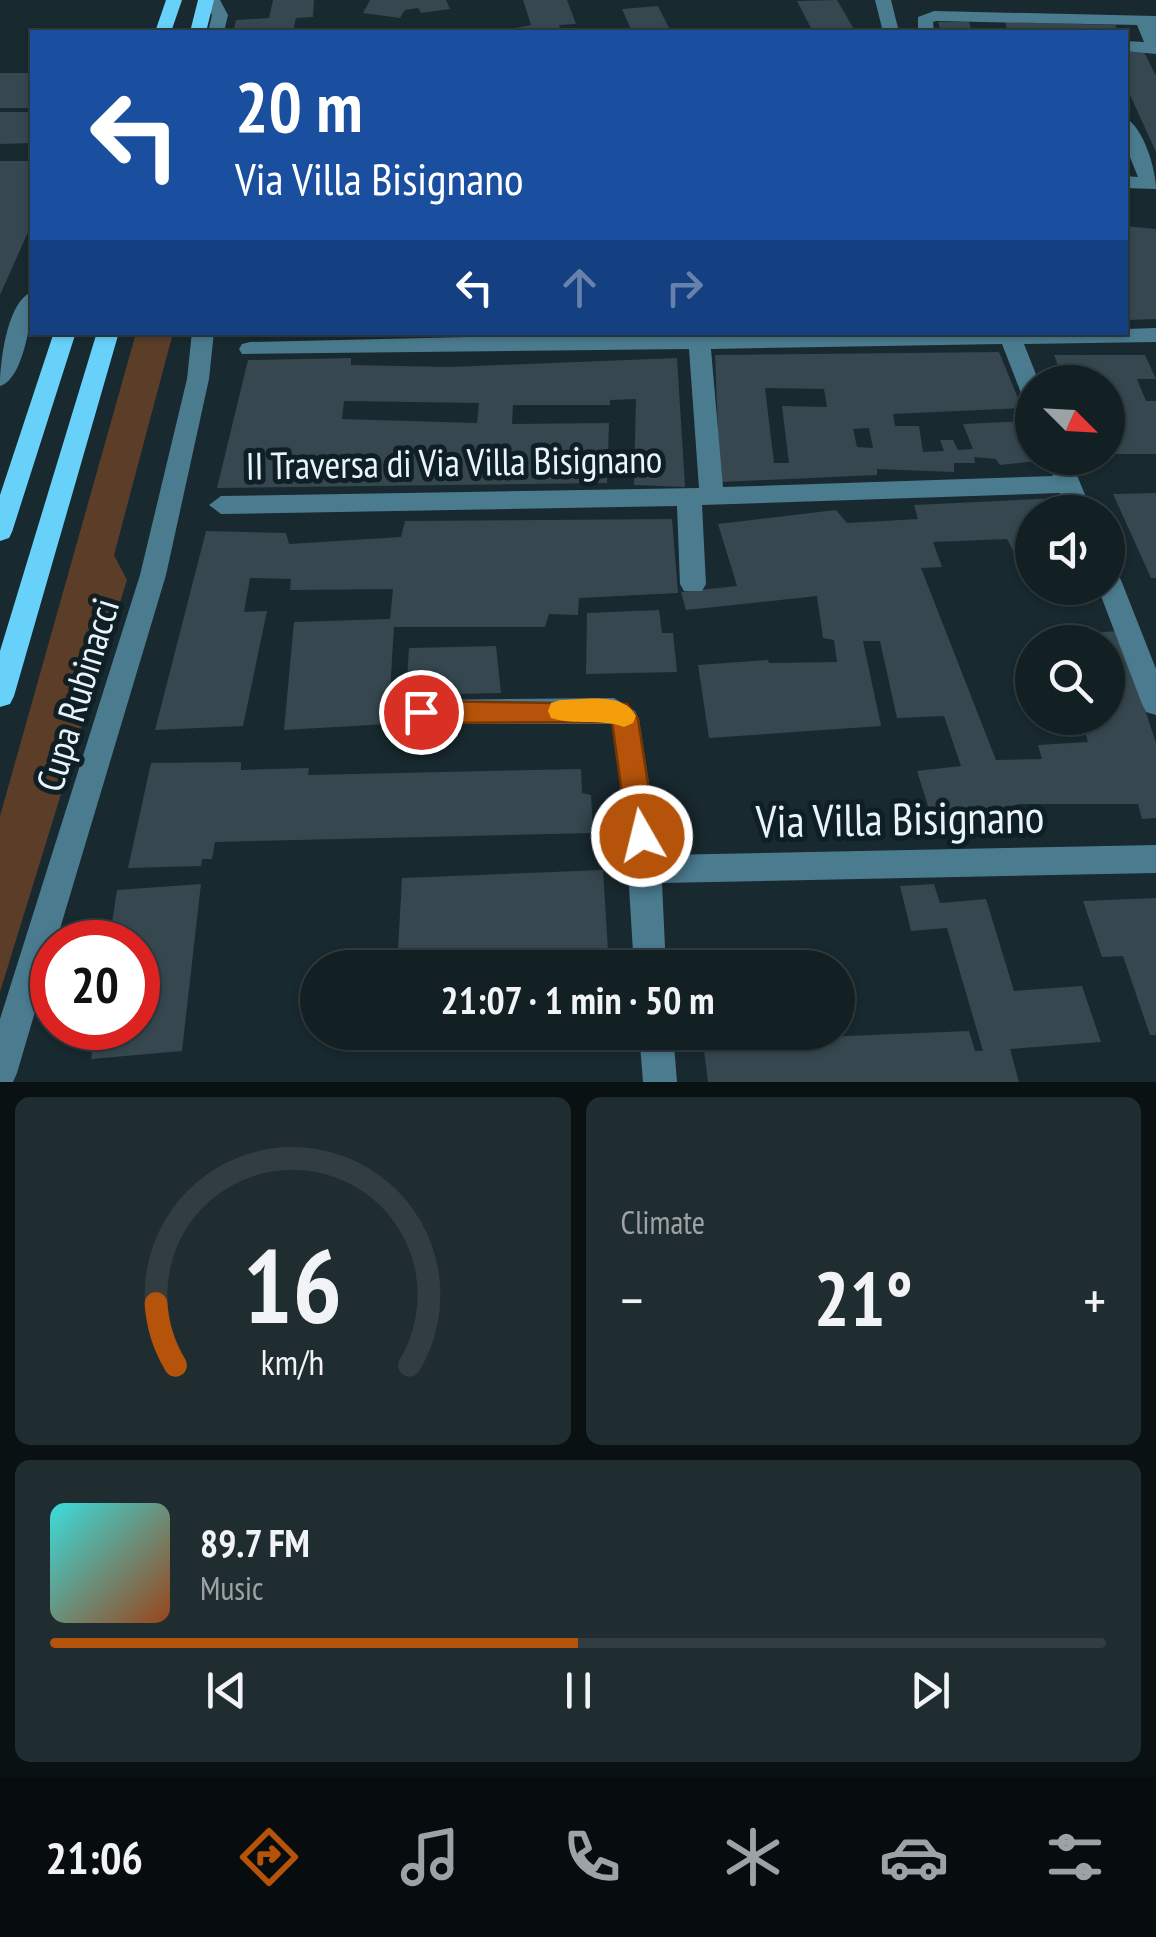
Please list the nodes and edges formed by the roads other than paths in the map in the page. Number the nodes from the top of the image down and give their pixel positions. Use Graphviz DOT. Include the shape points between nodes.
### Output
graph roads {
  1 [pos="174,0"];
  2 [pos="209,0"];
  3 [pos="883,0"];
  4 [pos="1150,0"];
  5 [pos="1152,16"];
  6 [pos="990,25"];
  7 [pos="164,30"];
  8 [pos="199,30"];
  9 [pos="216,30"];
  10 [pos="890,30"];
  11 [pos="926,30"];
  12 [pos="1128,46"];
  13 [pos="1156,48"];
  14 [pos="1128,129"];
  15 [pos="1128,182"];
  16 [pos="1153,183"];
  17 [pos="30,304"];
  18 [pos="64,335"];
  19 [pos="107,335"];
  20 [pos="202,335"];
  21 [pos="854,335"];
  22 [pos="1009,335"];
  23 [pos="1128,335"];
  24 [pos="1156,335"];
  25 [pos="699,336"];
  26 [pos="606,338"];
  27 [pos="411,339"];
  28 [pos="250,348"];
  29 [pos="1021,365"];
  30 [pos="0,379"];
  31 [pos="1065,475"];
  32 [pos="1069,484"];
  33 [pos="1073,495"];
  34 [pos="701,496"];
  35 [pos="221,505"];
  36 [pos="0,532"];
  37 [pos="693,584"];
  38 [pos="1123,605"];
  39 [pos="1143,637"];
  40 [pos="0,696"];
  41 [pos="1156,704"];
  42 [pos="421,712"];
  43 [pos="1156,858"];
  44 [pos="648,875"];
  45 [pos="649,950"];
  46 [pos="657,1050"];
  47 [pos="0,1073"];
  48 [pos="660,1082"];
  1 -- 7 [label="main road"];
  2 -- 8 [label="main road"];
  2 -- 9 [label="street" via="220,15"];
  3 -- 10 [label="street"];
  4 -- 5 [label="street"];
  5 -- 6 [label="street"];
  5 -- 13 [label="street"];
  6 -- 11 [label="street" via="934,16 924,20"];
  12 -- 13 [label="street"];
  14 -- 16 [label="street"];
  15 -- 16 [label="street"];
  17 -- 30 [label="street"];
  18 -- 36 [label="main road"];
  19 -- 40 [label="main road"];
  20 -- 47 [label="street, Cupa Rubinacci" via="198,379 153,574"];
  21 -- 25 [label="street"];
  22 -- 29 [label="street"];
  23 -- 24 [label="street"];
  25 -- 26 [label="street"];
  25 -- 34 [label="street"];
  26 -- 27 [label="street"];
  27 -- 28 [label="street"];
  31 -- 32 [label="street"];
  32 -- 33 [label="street"];
  32 -- 34 [label="street, II Traversa di Via Villa Bisignano"];
  34 -- 35 [label="street, II Traversa di Via Villa Bisignano"];
  34 -- 37 [label="street, II Traversa di Via Villa Bisignano"];
  38 -- 39 [label="street"];
  39 -- 41 [label="street"];
  42 -- 44 [label="street" via="618,711 625,719"];
  43 -- 44 [label="street, Via Villa Bisignano" via="662,868"];
  44 -- 45 [label="street"];
  46 -- 48 [label="street"];
}
